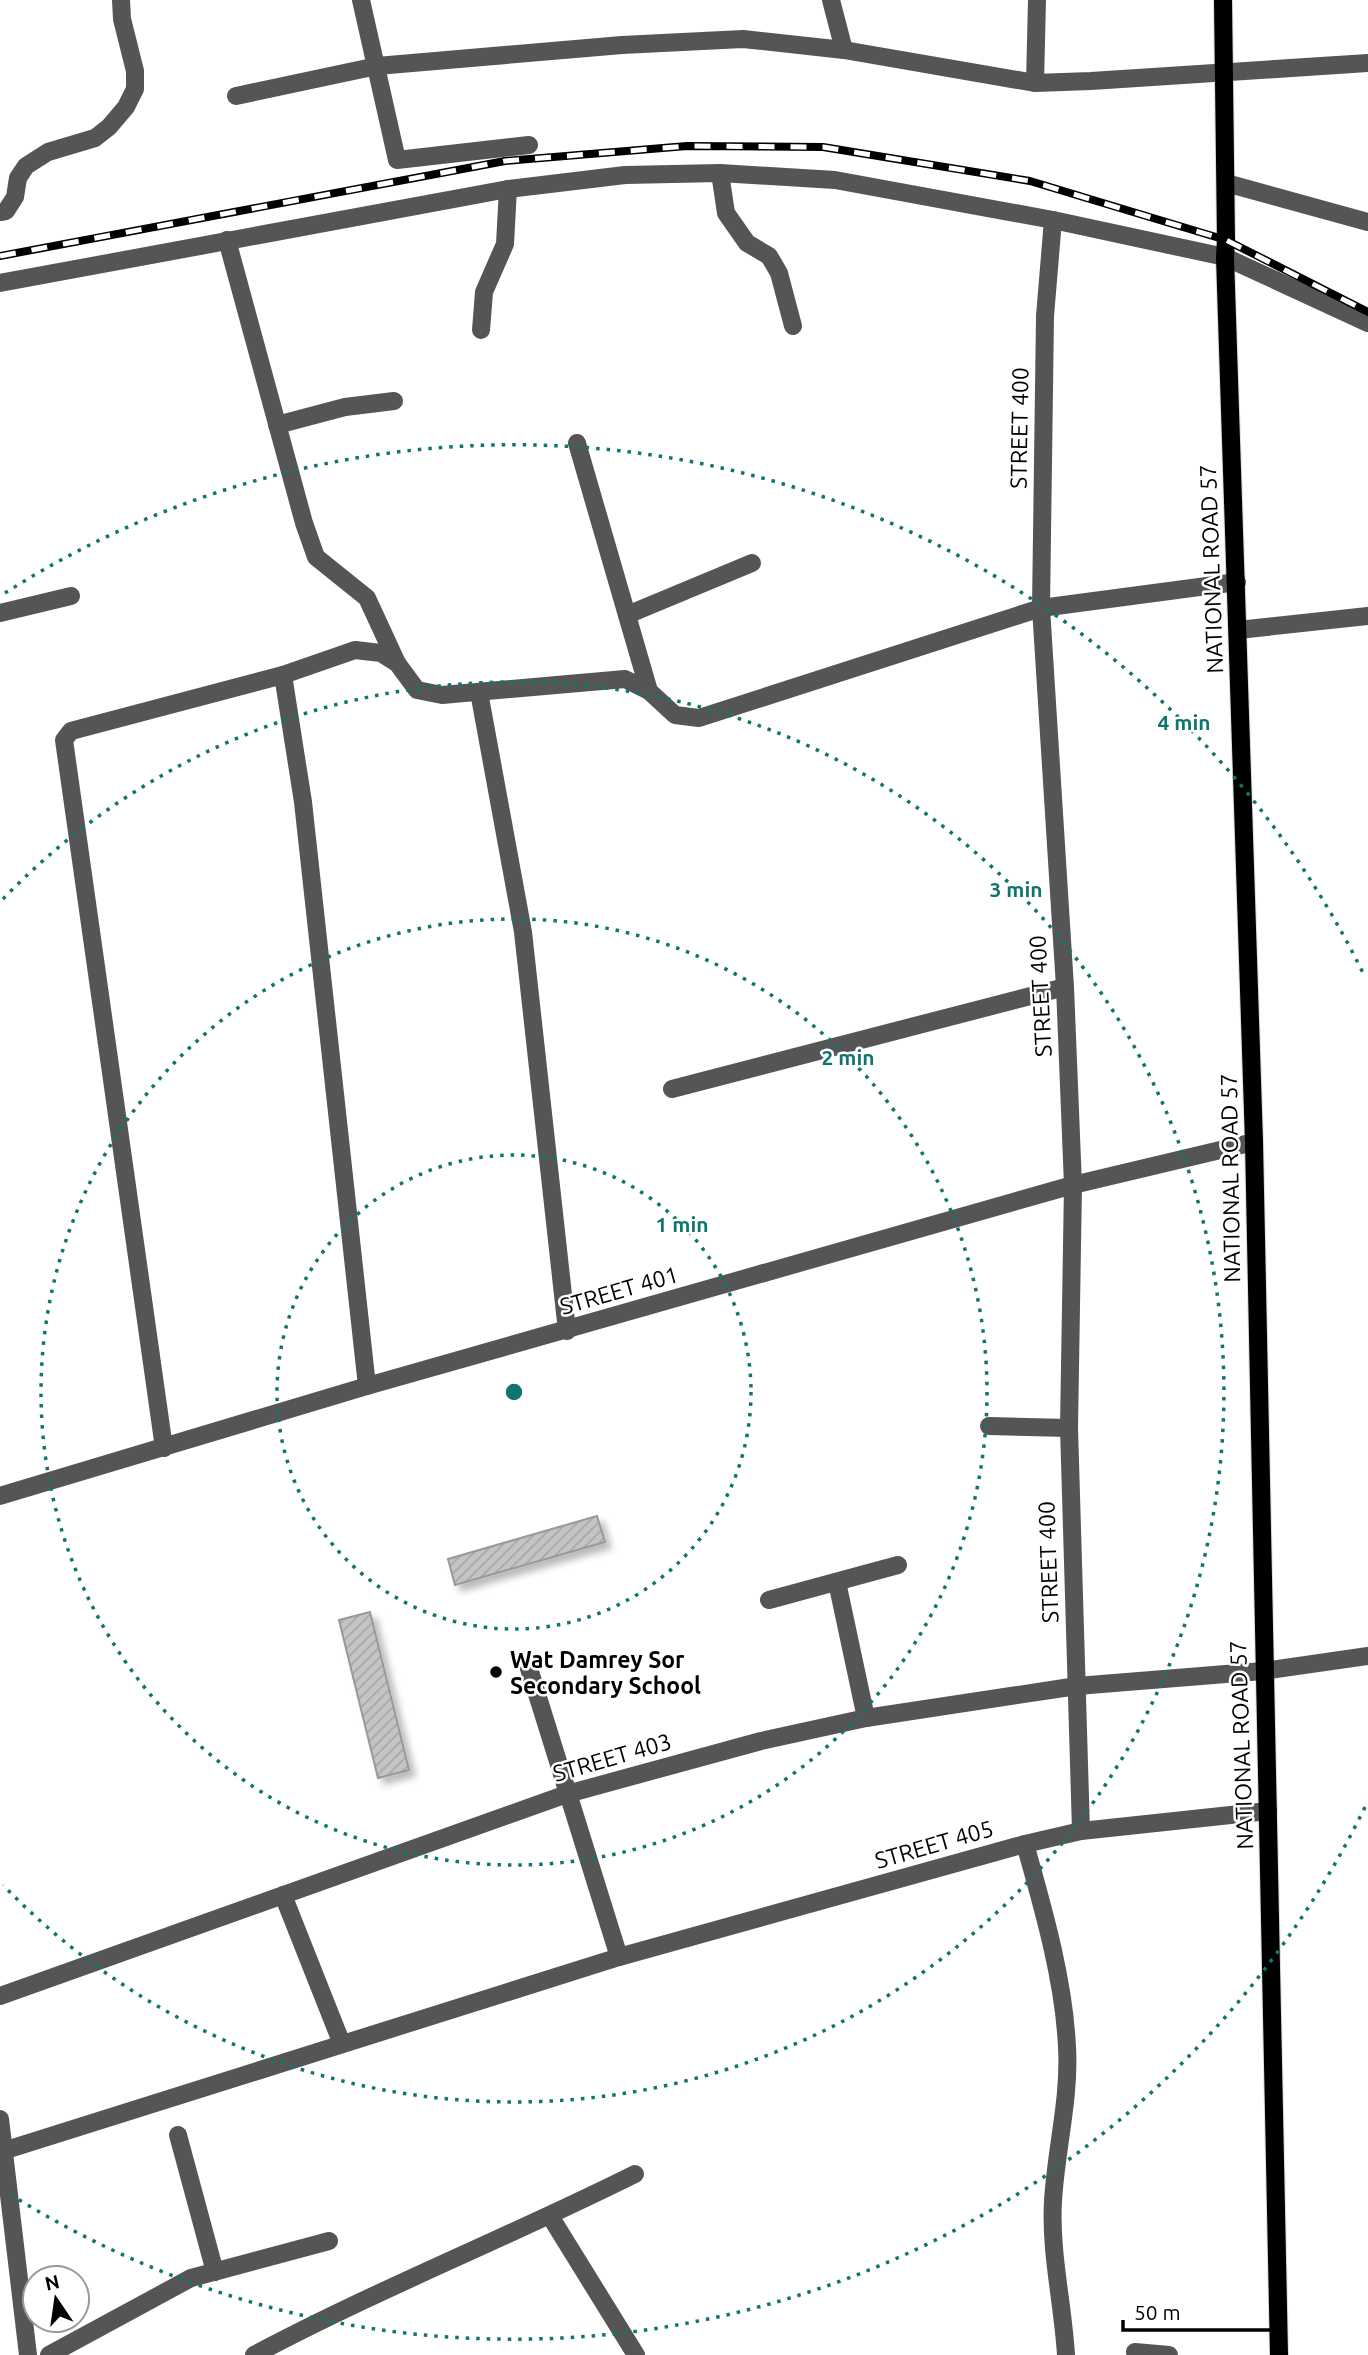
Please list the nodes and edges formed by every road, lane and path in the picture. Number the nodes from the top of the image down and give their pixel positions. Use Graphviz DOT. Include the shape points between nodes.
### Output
graph roads {
  1 [pos="121,0"];
  2 [pos="361,0"];
  3 [pos="831,0"];
  4 [pos="1037,0"];
  5 [pos="1223,0"];
  6 [pos="844,50"];
  7 [pos="1368,63"];
  8 [pos="377,66"];
  9 [pos="1224,72"];
  10 [pos="1035,83"];
  11 [pos="236,96"];
  12 [pos="529,145"];
  13 [pos="720,173"];
  14 [pos="1226,183"];
  15 [pos="508,189"];
  16 [pos="0,212"];
  17 [pos="1052,220"];
  18 [pos="1368,222"];
  19 [pos="227,240"];
  20 [pos="1225,257"];
  21 [pos="0,283"];
  22 [pos="1368,323"];
  23 [pos="793,326"];
  24 [pos="481,330"];
  25 [pos="394,401"];
  26 [pos="277,425"];
  27 [pos="577,443"];
  28 [pos="752,563"];
  29 [pos="1237,582"];
  30 [pos="71,596"];
  31 [pos="1041,608"];
  32 [pos="0,613"];
  33 [pos="627,615"];
  34 [pos="1368,616"];
  35 [pos="1238,630"];
  36 [pos="397,663"];
  37 [pos="283,675"];
  38 [pos="649,691"];
  39 [pos="479,692"];
  40 [pos="1065,986"];
  41 [pos="672,1089"];
  42 [pos="1254,1142"];
  43 [pos="1073,1185"];
  44 [pos="567,1331"];
  45 [pos="368,1386"];
  46 [pos="989,1426"];
  47 [pos="1069,1428"];
  48 [pos="164,1448"];
  49 [pos="0,1497"];
  50 [pos="898,1565"];
  51 [pos="837,1582"];
  52 [pos="769,1600"];
  53 [pos="1368,1657"];
  54 [pos="527,1662"];
  55 [pos="1263,1671"];
  56 [pos="1077,1686"];
  57 [pos="866,1718"];
  58 [pos="567,1794"];
  59 [pos="1268,1811"];
  60 [pos="1081,1831"];
  61 [pos="1026,1843"];
  62 [pos="283,1895"];
  63 [pos="619,1957"];
  64 [pos="0,1996"];
  65 [pos="342,2044"];
  66 [pos="0,2119"];
  67 [pos="178,2135"];
  68 [pos="3,2151"];
  69 [pos="635,2174"];
  70 [pos="550,2216"];
  71 [pos="329,2242"];
  72 [pos="215,2272"];
  73 [pos="1135,2352"];
  74 [pos="28,2355"];
  75 [pos="49,2355"];
  76 [pos="254,2355"];
  77 [pos="636,2355"];
  78 [pos="1066,2355"];
  79 [pos="1169,2355"];
  80 [pos="1279,2355"];
  1 -- 16 [label="street" via="135,71 135,89 126,107 94,138 48,152 26,166 18,178 15,197 6,211"];
  2 -- 8 [label="street"];
  3 -- 6 [label="street"];
  4 -- 10 [label="street"];
  5 -- 9 [label="main road, NATIONAL ROAD 57"];
  6 -- 8 [label="street" via="743,39"];
  6 -- 10 [label="street"];
  7 -- 9 [label="street"];
  8 -- 11 [label="street"];
  8 -- 12 [label="street" via="397,160"];
  9 -- 10 [label="street"];
  9 -- 14 [label="main road, NATIONAL ROAD 57"];
  13 -- 15 [label="street" via="625,175"];
  13 -- 17 [label="street" via="835,180"];
  13 -- 23 [label="street" via="726,213 747,243 769,256 779,273"];
  14 -- 18 [label="street"];
  14 -- 20 [label="main road, NATIONAL ROAD 57"];
  15 -- 19 [label="street"];
  15 -- 24 [label="street" via="505,244 484,292"];
  17 -- 20 [label="street"];
  17 -- 31 [label="street, STREET 400" via="1045,316"];
  19 -- 21 [label="street"];
  19 -- 26 [label="street"];
  20 -- 22 [label="street"];
  20 -- 29 [label="main road, NATIONAL ROAD 57"];
  25 -- 26 [label="street" via="345,407"];
  26 -- 36 [label="street" via="316,557 367,597"];
  27 -- 33 [label="street"];
  28 -- 33 [label="street"];
  29 -- 31 [label="street"];
  29 -- 35 [label="main road, NATIONAL ROAD 57"];
  30 -- 32 [label="street"];
  31 -- 38 [label="street" via="699,718 675,715"];
  31 -- 40 [label="street, STREET 400"];
  33 -- 38 [label="street"];
  34 -- 35 [label="street"];
  35 -- 42 [label="main road, NATIONAL ROAD 57"];
  36 -- 37 [label="street" via="381,653 355,650"];
  36 -- 39 [label="street" via="417,690 442,695"];
  37 -- 45 [label="street" via="303,802"];
  37 -- 48 [label="street" via="71,731 64,740"];
  38 -- 39 [label="street" via="625,679"];
  39 -- 44 [label="street" via="523,932"];
  40 -- 41 [label="street"];
  40 -- 43 [label="street, STREET 400"];
  42 -- 43 [label="street, STREET 401"];
  42 -- 55 [label="main road, NATIONAL ROAD 57"];
  43 -- 44 [label="street, STREET 401"];
  43 -- 47 [label="street, STREET 400"];
  44 -- 45 [label="street, STREET 401"];
  45 -- 48 [label="street, STREET 401"];
  46 -- 47 [label="street"];
  47 -- 56 [label="street, STREET 400"];
  48 -- 49 [label="street, STREET 401"];
  50 -- 51 [label="street"];
  51 -- 52 [label="street"];
  51 -- 57 [label="street"];
  53 -- 55 [label="street, STREET 403"];
  54 -- 58 [label="street"];
  55 -- 56 [label="street, STREET 403"];
  55 -- 59 [label="main road, NATIONAL ROAD 57"];
  56 -- 57 [label="street, STREET 403"];
  56 -- 60 [label="street, STREET 400"];
  57 -- 58 [label="street, STREET 403" via="761,1741"];
  58 -- 62 [label="street, STREET 403"];
  58 -- 63 [label="street"];
  59 -- 60 [label="street, STREET 405"];
  59 -- 80 [label="main road, NATIONAL ROAD 57"];
  60 -- 61 [label="street, STREET 405"];
  61 -- 63 [label="street, STREET 405"];
  61 -- 78 [label="street" via="1055,1961 1067,2045 1068,2090 1053,2202"];
  62 -- 64 [label="street, STREET 403"];
  62 -- 65 [label="street"];
  63 -- 65 [label="street, STREET 405"];
  65 -- 68 [label="street, STREET 405"];
  66 -- 68 [label="street"];
  67 -- 72 [label="street"];
  68 -- 74 [label="street"];
  69 -- 70 [label="street"];
  70 -- 76 [label="street"];
  70 -- 77 [label="street"];
  71 -- 72 [label="street"];
  72 -- 75 [label="street" via="191,2278"];
  73 -- 79 [label="street"];
}
